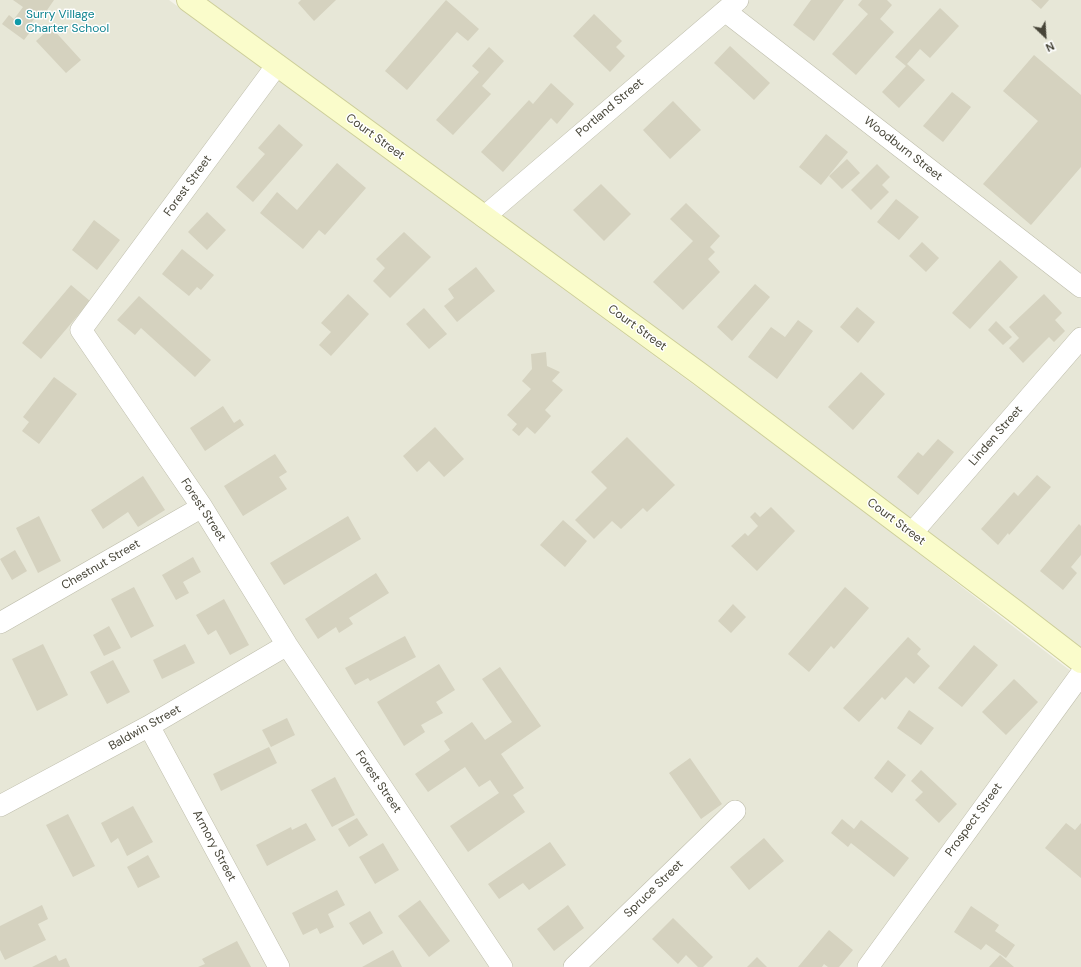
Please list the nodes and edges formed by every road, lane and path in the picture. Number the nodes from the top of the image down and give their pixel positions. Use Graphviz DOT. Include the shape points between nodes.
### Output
graph roads {
  1 [pos="188,0"];
  2 [pos="731,6"];
  3 [pos="277,65"];
  4 [pos="484,217"];
  5 [pos="1081,287"];
  6 [pos="1081,338"];
  7 [pos="202,507"];
  8 [pos="912,533"];
  9 [pos="0,623"];
  10 [pos="287,645"];
  11 [pos="1081,662"];
  12 [pos="1081,674"];
  13 [pos="150,726"];
  14 [pos="0,806"];
  15 [pos="735,811"];
  16 [pos="279,967"];
  17 [pos="502,967"];
  18 [pos="574,967"];
  19 [pos="868,967"];
  1 -- 3 [label="main road, Court Street"];
  2 -- 4 [label="street, Portland Street"];
  2 -- 5 [label="street, Woodburn Street"];
  3 -- 4 [label="main road, Court Street"];
  3 -- 7 [label="street, Forest Street" via="81,330"];
  4 -- 8 [label="main road, Court Street"];
  6 -- 8 [label="street, Linden Street"];
  7 -- 9 [label="street, Chestnut Street"];
  7 -- 10 [label="street, Forest Street"];
  8 -- 11 [label="main road, Court Street"];
  10 -- 13 [label="street, Baldwin Street"];
  10 -- 17 [label="street, Forest Street"];
  12 -- 19 [label="street, Prospect Street"];
  13 -- 14 [label="street, Baldwin Street"];
  13 -- 16 [label="street, Armory Street"];
  15 -- 18 [label="street, Spruce Street"];
}
